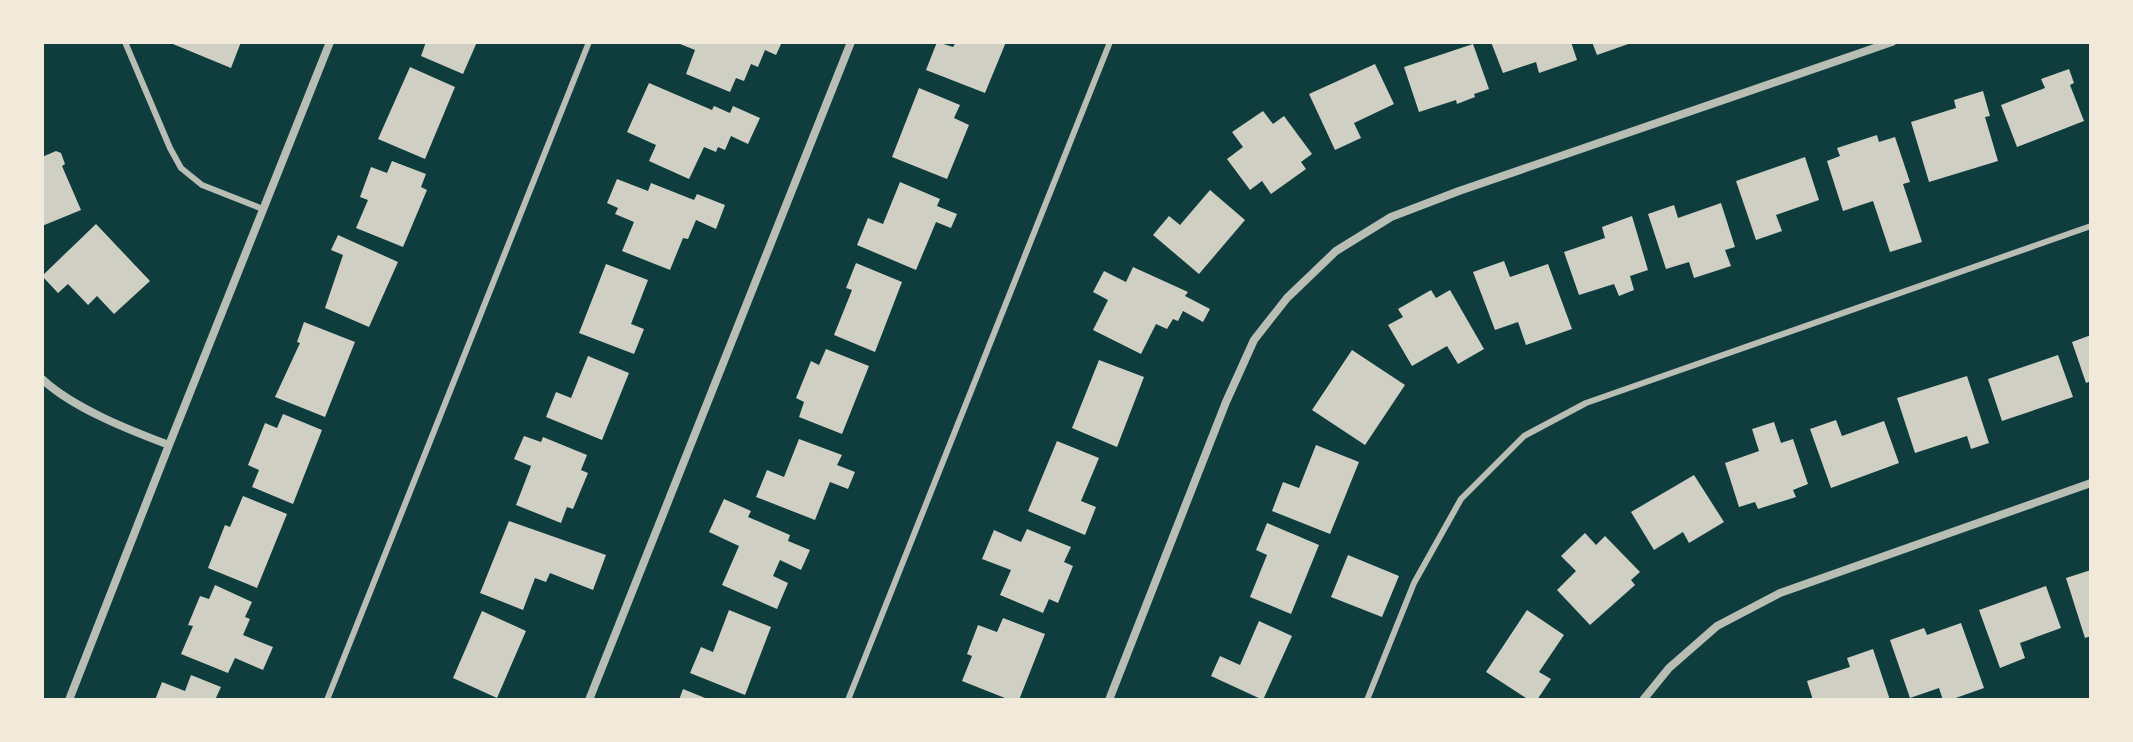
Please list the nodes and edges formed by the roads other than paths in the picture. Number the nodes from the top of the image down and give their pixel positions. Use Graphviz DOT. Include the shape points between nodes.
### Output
graph roads {
  1 [pos="125,42"];
  2 [pos="330,42"];
  3 [pos="589,42"];
  4 [pos="851,42"];
  5 [pos="1110,42"];
  6 [pos="1892,42"];
  7 [pos="263,209"];
  8 [pos="2091,226"];
  9 [pos="42,379"];
  10 [pos="169,445"];
  11 [pos="2091,483"];
  12 [pos="69,700"];
  13 [pos="327,700"];
  14 [pos="589,700"];
  15 [pos="848,700"];
  16 [pos="1109,700"];
  17 [pos="1367,700"];
  18 [pos="1643,700"];
  1 -- 7 [label="lane" via="181,168 202,185"];
  2 -- 7 [label="street"];
  3 -- 13 [label="lane"];
  4 -- 14 [label="street"];
  5 -- 15 [label="lane"];
  6 -- 16 [label="street" via="1459,191 1391,217 1336,251 1287,298 1254,340"];
  7 -- 10 [label="street"];
  8 -- 17 [label="lane" via="1586,403 1524,436 1461,499 1414,583"];
  9 -- 10 [label="street" via="126,429"];
  10 -- 12 [label="street"];
  11 -- 18 [label="street" via="1780,593 1717,626 1669,668"];
}
